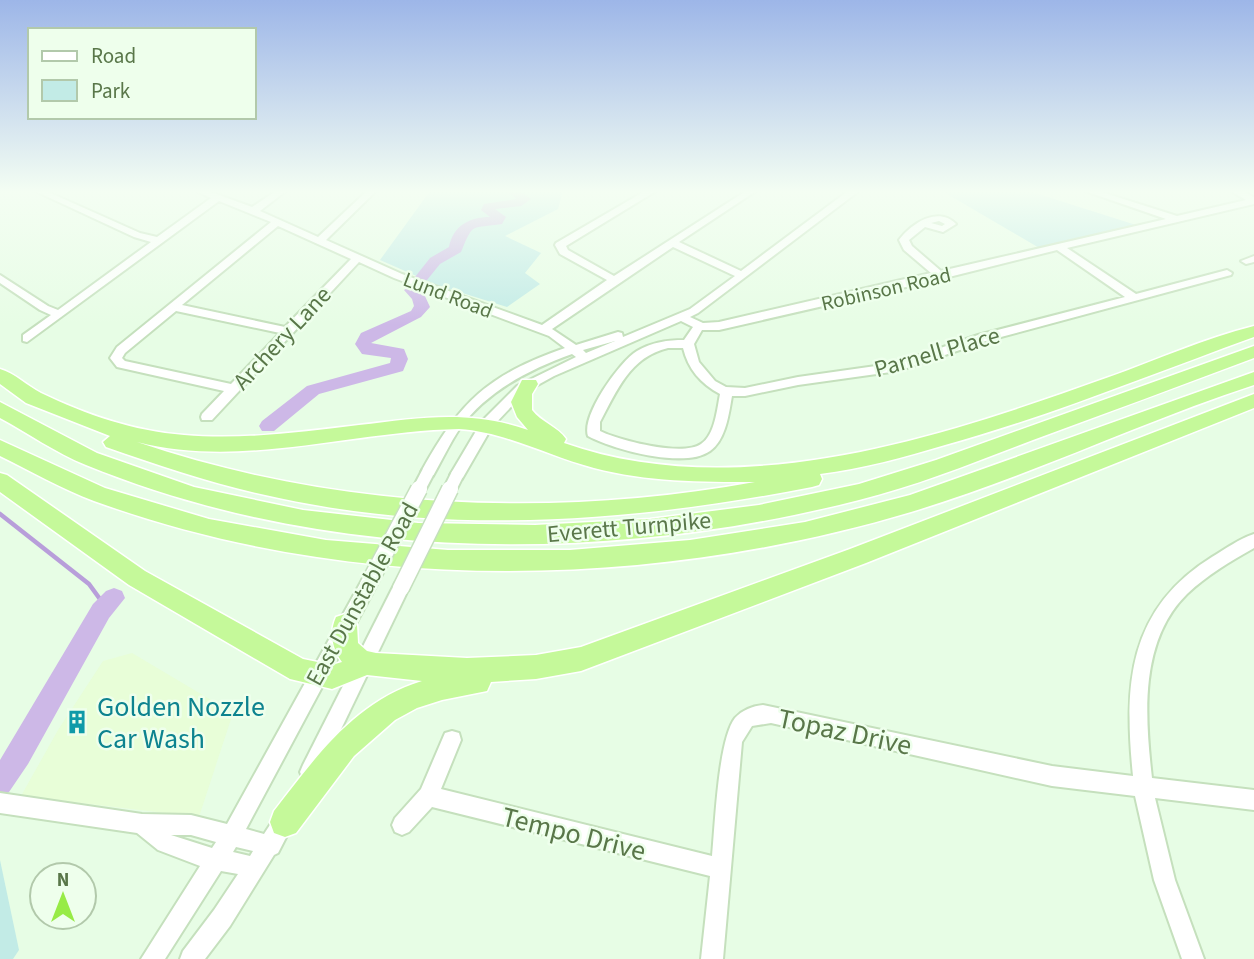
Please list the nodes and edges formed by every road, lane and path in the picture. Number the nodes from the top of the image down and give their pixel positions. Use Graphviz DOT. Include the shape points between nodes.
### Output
graph roads {
  1 [pos="140,236"];
  2 [pos="167,236"];
  3 [pos="260,236"];
  4 [pos="307,236"];
  5 [pos="325,236"];
  6 [pos="578,236"];
  7 [pos="684,236"];
  8 [pos="794,236"];
  9 [pos="907,236"];
  10 [pos="1110,236"];
  11 [pos="160,241"];
  12 [pos="319,241"];
  13 [pos="673,243"];
  14 [pos="1061,248"];
  15 [pos="357,258"];
  16 [pos="1227,273"];
  17 [pos="742,275"];
  18 [pos="941,276"];
  19 [pos="0,278"];
  20 [pos="614,280"];
  21 [pos="1133,297"];
  22 [pos="174,307"];
  23 [pos="59,314"];
  24 [pos="682,317"];
  25 [pos="699,326"];
  26 [pos="1254,329"];
  27 [pos="543,330"];
  28 [pos="288,331"];
  29 [pos="27,338"];
  30 [pos="688,344"];
  31 [pos="1254,352"];
  32 [pos="574,356"];
  33 [pos="0,375"];
  34 [pos="1254,378"];
  35 [pos="528,384"];
  36 [pos="234,389"];
  37 [pos="23,392"];
  38 [pos="727,392"];
  39 [pos="1254,401"];
  40 [pos="0,409"];
  41 [pos="207,417"];
  42 [pos="458,422"];
  43 [pos="487,424"];
  44 [pos="961,435"];
  45 [pos="0,447"];
  46 [pos="643,471"];
  47 [pos="0,481"];
  48 [pos="1254,540"];
  49 [pos="345,625"];
  50 [pos="365,663"];
  51 [pos="553,665"];
  52 [pos="318,676"];
  53 [pos="452,740"];
  54 [pos="1146,789"];
  55 [pos="428,796"];
  56 [pos="1254,800"];
  57 [pos="0,803"];
  58 [pos="285,822"];
  59 [pos="142,824"];
  60 [pos="402,825"];
  61 [pos="232,835"];
  62 [pos="271,846"];
  63 [pos="218,858"];
  64 [pos="256,869"];
  65 [pos="720,869"];
  66 [pos="152,959"];
  67 [pos="191,959"];
  68 [pos="712,959"];
  69 [pos="1193,959"];
  1 -- 11 [label="street"];
  2 -- 11 [label="street"];
  3 -- 22 [label="street"];
  4 -- 12 [label="street, Lund Road"];
  5 -- 12 [label="street"];
  6 -- 20 [label="street" via="559,247"];
  7 -- 13 [label="street"];
  8 -- 17 [label="street, East Dunstable Road"];
  9 -- 18 [label="street" via="904,242"];
  10 -- 14 [label="street, Robinson Road"];
  11 -- 23 [label="street"];
  12 -- 15 [label="street, Lund Road"];
  13 -- 17 [label="street"];
  13 -- 20 [label="street"];
  14 -- 18 [label="street, Robinson Road"];
  14 -- 21 [label="street"];
  15 -- 27 [label="street, Lund Road"];
  15 -- 28 [label="street, Archery Lane"];
  16 -- 21 [label="street, Parnell Place"];
  17 -- 24 [label="street, East Dunstable Road"];
  18 -- 25 [label="street, Robinson Road" via="719,326"];
  19 -- 23 [label="street"];
  20 -- 27 [label="street"];
  21 -- 38 [label="street, Parnell Place" via="982,338 898,368"];
  22 -- 28 [label="street"];
  22 -- 36 [label="street" via="120,352 117,362"];
  23 -- 29 [label="street"];
  24 -- 25 [label="street"];
  24 -- 32 [label="street, East Dunstable Road"];
  25 -- 30 [label="street"];
  26 -- 44 [label="highway"];
  27 -- 32 [label="street, Lund Road"];
  28 -- 36 [label="street, Archery Lane"];
  30 -- 38 [label="street" via="703,376"];
  30 -- 38 [label="street" via="664,342 634,357 593,422 592,432 605,440 662,451 698,452 713,437"];
  31 -- 40 [label="highway, Everett Turnpike" via="929,471 862,491 710,522 586,533 409,530 244,507 108,466 49,439"];
  32 -- 35 [label="street, East Dunstable Road"];
  32 -- 42 [label="street, East Dunstable Road" via="531,366 498,384"];
  33 -- 37 [label="highway"];
  34 -- 45 [label="highway, Everett Turnpike" via="976,481 866,516 742,543 595,558 444,559 264,539 121,503 62,480"];
  35 -- 43 [label="street, East Dunstable Road"];
  35 -- 46 [label="highway" via="521,407 534,425 584,453"];
  36 -- 41 [label="street, Archery Lane"];
  37 -- 42 [label="highway" via="97,426 185,443 257,444"];
  37 -- 44 [label="highway" via="92,434 197,471 304,494 453,509 586,510 708,498 840,473"];
  39 -- 51 [label="highway" via="685,621"];
  42 -- 43 [label="highway"];
  42 -- 49 [label="street, East Dunstable Road, bridge"];
  43 -- 46 [label="highway" via="590,459"];
  43 -- 50 [label="street, East Dunstable Road, bridge" via="457,475"];
  44 -- 46 [label="highway" via="878,455 773,472"];
  47 -- 52 [label="highway" via="137,578 299,670"];
  48 -- 54 [label="street" via="1193,579 1170,601 1155,625 1141,665 1136,702"];
  49 -- 50 [label="highway" via="346,648"];
  49 -- 52 [label="street, East Dunstable Road"];
  50 -- 51 [label="highway" via="447,670"];
  50 -- 52 [label="highway" via="342,675"];
  50 -- 58 [label="street, East Dunstable Road"];
  51 -- 58 [label="highway" via="512,679 432,689 394,704 347,741"];
  52 -- 61 [label="street, East Dunstable Road"];
  53 -- 55 [label="street"];
  54 -- 56 [label="street, Topaz Drive"];
  54 -- 65 [label="street, Topaz Drive" via="1017,769 761,713 738,725 733,742"];
  54 -- 69 [label="street" via="1156,848"];
  55 -- 60 [label="street"];
  55 -- 65 [label="street, Tempo Drive"];
  57 -- 59 [label="street"];
  58 -- 62 [label="street, East Dunstable Road"];
  59 -- 61 [label="street" via="179,823"];
  59 -- 63 [label="street" via="162,842"];
  61 -- 62 [label="street"];
  61 -- 63 [label="street, East Dunstable Road"];
  62 -- 64 [label="street, East Dunstable Road"];
  63 -- 64 [label="street"];
  63 -- 66 [label="street, East Dunstable Road"];
  64 -- 67 [label="street, East Dunstable Road"];
  65 -- 68 [label="street, Topaz Drive"];
}
